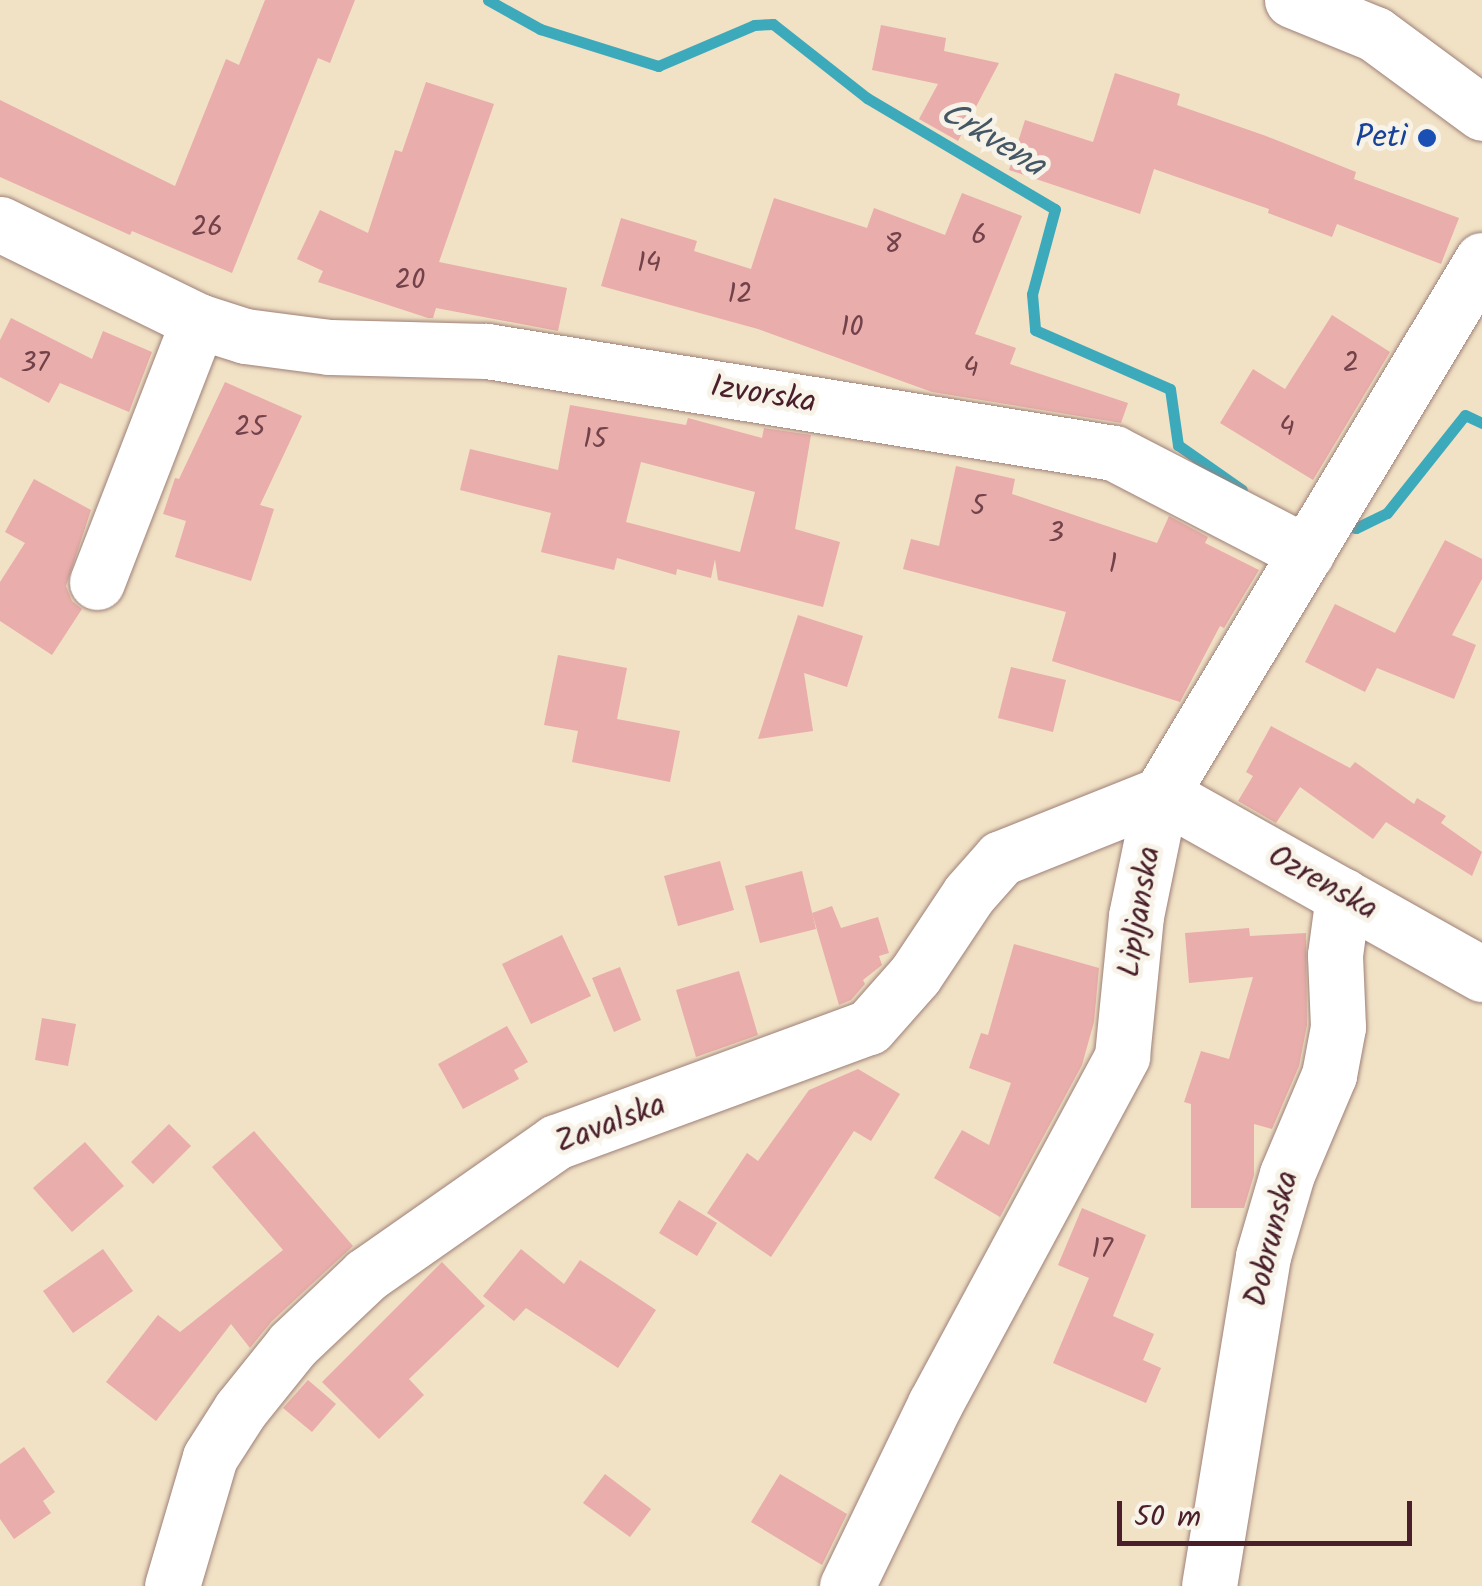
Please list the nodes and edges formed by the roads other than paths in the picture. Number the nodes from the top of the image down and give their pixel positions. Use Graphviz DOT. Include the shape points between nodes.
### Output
graph roads {
  1 [pos="1292,0"];
  2 [pos="1482,113"];
  3 [pos="0,224"];
  4 [pos="1482,260"];
  5 [pos="198,321"];
  6 [pos="1311,547"];
  7 [pos="97,582"];
  8 [pos="1162,794"];
  9 [pos="1343,896"];
  10 [pos="1482,974"];
  11 [pos="172,1586"];
  12 [pos="848,1586"];
  13 [pos="1210,1586"];
  1 -- 2 [label="street" via="1375,34"];
  3 -- 5 [label="street, Izvorska"];
  4 -- 6 [label="street, Lipljanska"];
  5 -- 6 [label="street, Izvorska" via="245,336 329,347 487,351 1114,453"];
  5 -- 7 [label="street"];
  6 -- 8 [label="street, Lipljanska"];
  8 -- 9 [label="street, Ozrenska"];
  8 -- 11 [label="street, Zavalska" via="1001,858 869,1027 556,1142 366,1275 292,1344 210,1458"];
  8 -- 12 [label="street, Lipljanska" via="1136,916 1122,1056 935,1404"];
  9 -- 10 [label="street, Ozrenska"];
  9 -- 13 [label="street, Dobrunska" via="1335,955 1338,1027 1329,1076 1287,1174 1263,1256"];
}
